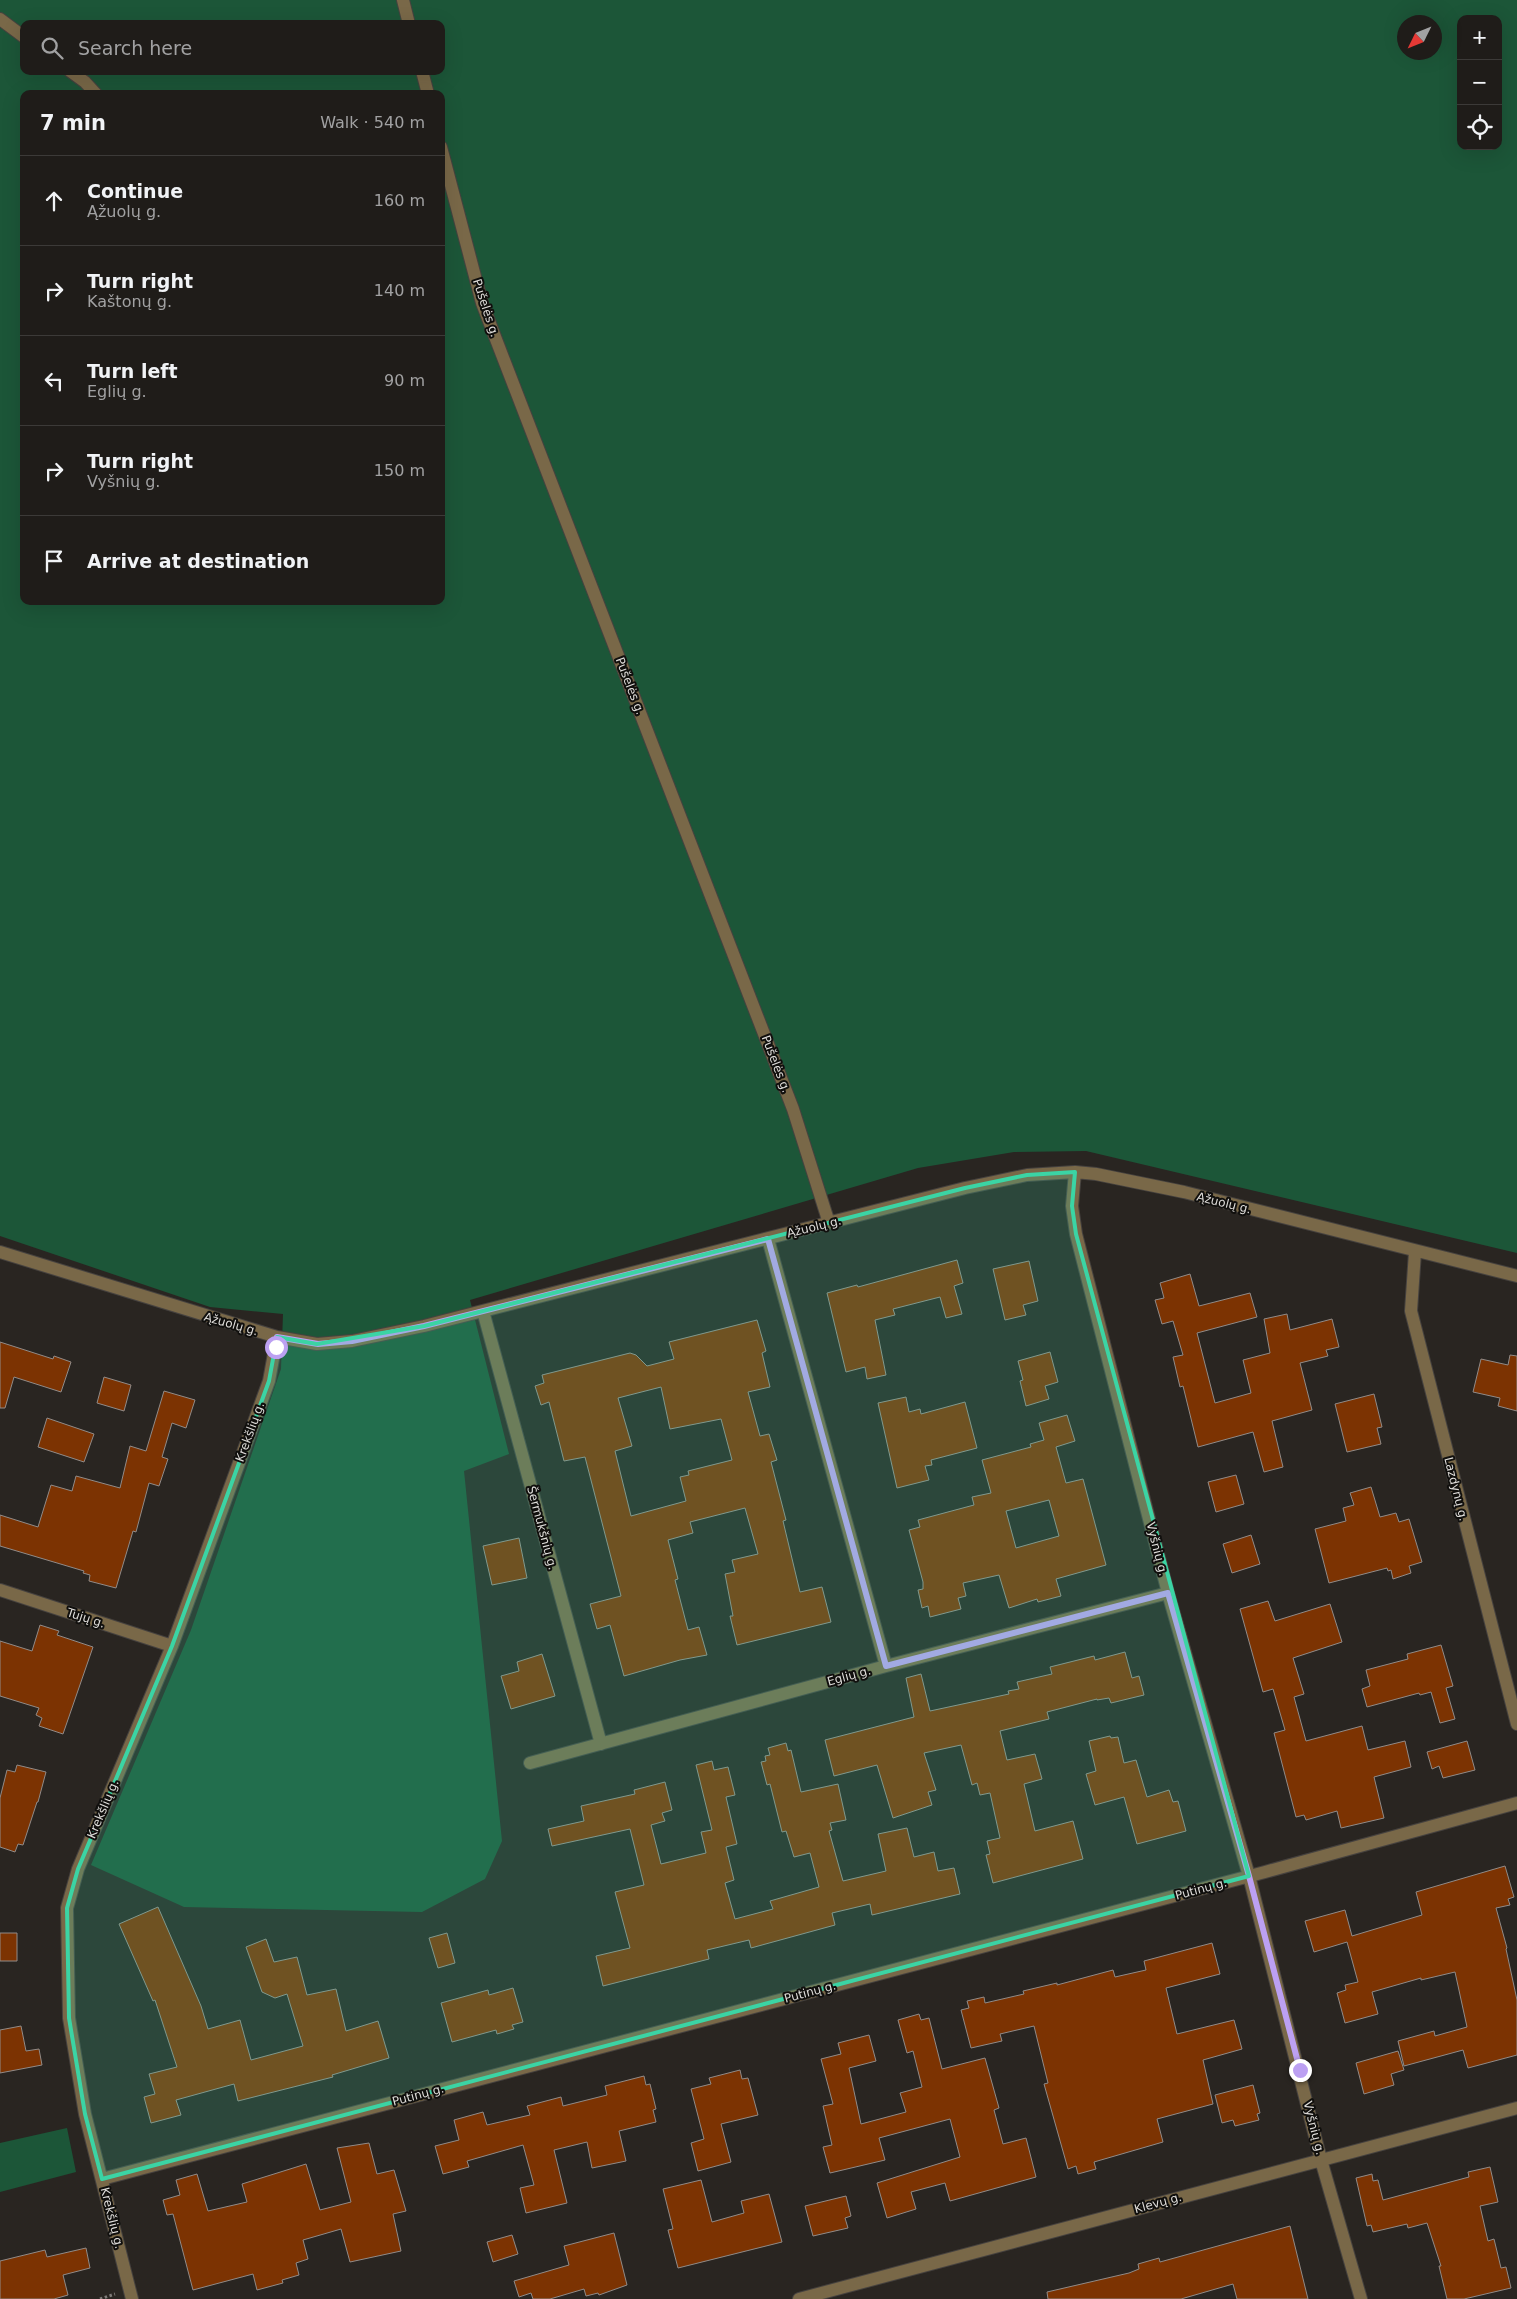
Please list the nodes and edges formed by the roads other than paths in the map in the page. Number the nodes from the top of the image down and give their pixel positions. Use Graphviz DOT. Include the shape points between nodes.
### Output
graph roads {
  1 [pos="403,0"];
  2 [pos="0,19"];
  3 [pos="409,20"];
  4 [pos="20,34"];
  5 [pos="75,75"];
  6 [pos="423,75"];
  7 [pos="92,90"];
  8 [pos="427,90"];
  9 [pos="445,161"];
  10 [pos="1075,1172"];
  11 [pos="829,1223"];
  12 [pos="768,1239"];
  13 [pos="0,1252"];
  14 [pos="1415,1252"];
  15 [pos="1517,1276"];
  16 [pos="483,1311"];
  17 [pos="277,1337"];
  18 [pos="0,1590"];
  19 [pos="1168,1593"];
  20 [pos="172,1646"];
  21 [pos="886,1666"];
  22 [pos="1517,1724"];
  23 [pos="601,1744"];
  24 [pos="530,1764"];
  25 [pos="1517,1803"];
  26 [pos="1249,1876"];
  27 [pos="1517,2108"];
  28 [pos="1321,2160"];
  29 [pos="102,2179"];
  30 [pos="132,2299"];
  31 [pos="800,2299"];
  32 [pos="1361,2299"];
  1 -- 3 [label="street"];
  2 -- 4 [label="street"];
  5 -- 7 [label="street"];
  6 -- 8 [label="street"];
  9 -- 11 [label="street, Pušelės g." via="482,303 789,1100"];
  10 -- 11 [label="street, Ąžuolų g." via="1018,1177"];
  10 -- 14 [label="street, Ąžuolų g." via="1184,1192"];
  10 -- 19 [label="street, Vyšnių g." via="1072,1206 1076,1234"];
  11 -- 12 [label="street, Ąžuolų g."];
  12 -- 16 [label="street, Ąžuolų g."];
  12 -- 21 [label="street"];
  13 -- 17 [label="street, Ąžuolų g."];
  14 -- 15 [label="street, Ąžuolų g."];
  14 -- 22 [label="street, Lazdynų g." via="1411,1311"];
  16 -- 17 [label="street, Ąžuolų g." via="352,1341 318,1344"];
  16 -- 23 [label="street, Šermukšnių g."];
  17 -- 20 [label="street, Krekšlių g." via="268,1380"];
  18 -- 20 [label="street, Tujų g."];
  19 -- 21 [label="street, Eglių g."];
  19 -- 26 [label="street, Vyšnių g."];
  20 -- 29 [label="street, Krekšlių g." via="78,1869 67,1908 69,2018 85,2114"];
  21 -- 23 [label="street, Eglių g."];
  23 -- 24 [label="street, Eglių g."];
  25 -- 26 [label="street, Putinų g."];
  26 -- 28 [label="street, Vyšnių g."];
  26 -- 29 [label="street, Putinų g."];
  27 -- 28 [label="street, Klevų g."];
  28 -- 31 [label="street, Klevų g."];
  28 -- 32 [label="street, Vyšnių g."];
  29 -- 30 [label="street, Krekšlių g."];
}
